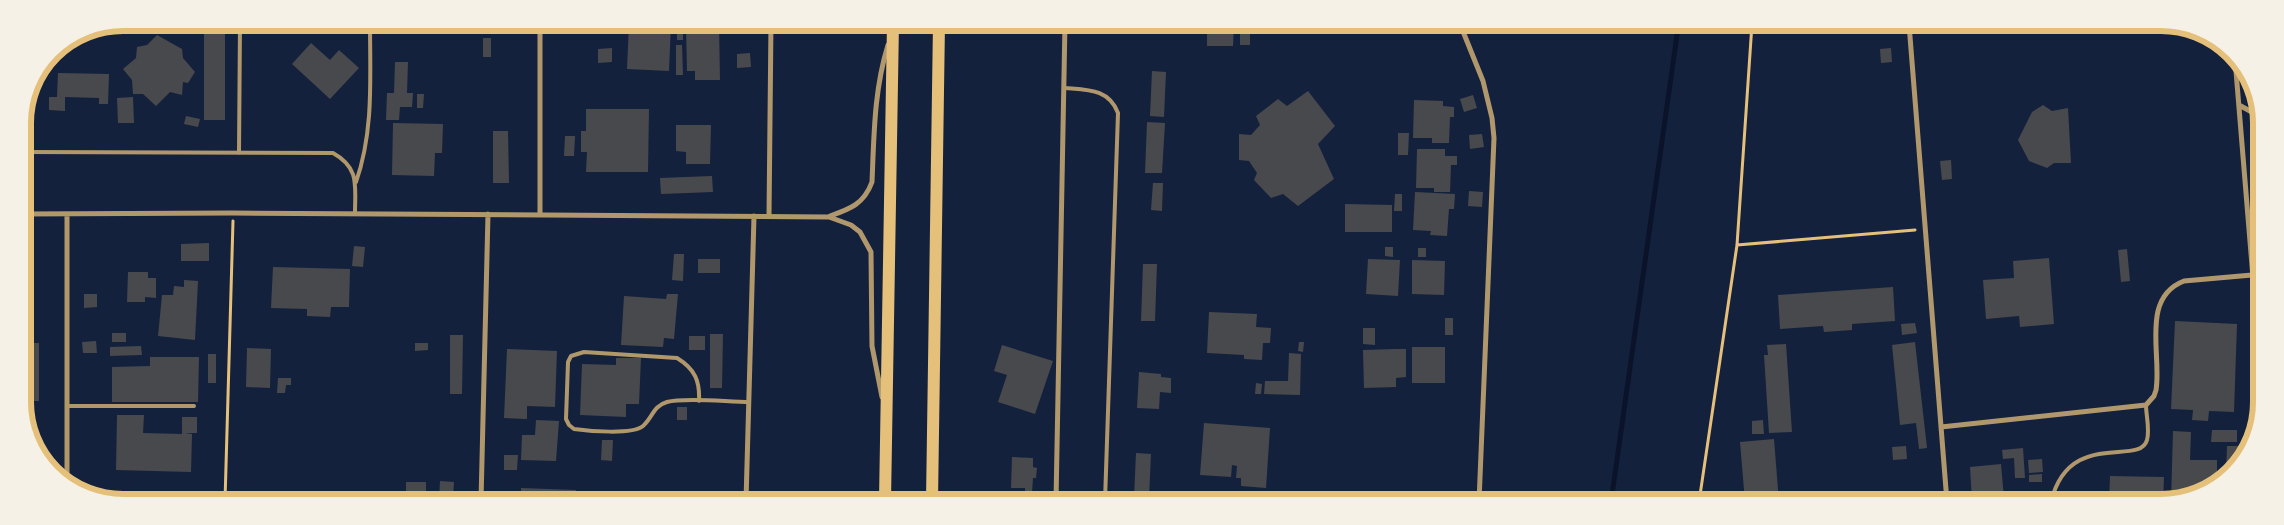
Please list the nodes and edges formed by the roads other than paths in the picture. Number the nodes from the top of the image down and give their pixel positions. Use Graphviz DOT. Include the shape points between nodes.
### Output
graph roads {
  1 [pos="240,31"];
  2 [pos="370,31"];
  3 [pos="540,31"];
  4 [pos="771,31"];
  5 [pos="892,31"];
  6 [pos="893,31"];
  7 [pos="939,31"];
  8 [pos="1065,31"];
  9 [pos="1463,31"];
  10 [pos="1910,31"];
  11 [pos="2236,71"];
  12 [pos="1065,88"];
  13 [pos="2240,105"];
  14 [pos="2252,112"];
  15 [pos="31,152"];
  16 [pos="238,153"];
  17 [pos="355,185"];
  18 [pos="31,214"];
  19 [pos="67,214"];
  20 [pos="355,214"];
  21 [pos="488,214"];
  22 [pos="540,214"];
  23 [pos="754,216"];
  24 [pos="769,216"];
  25 [pos="829,217"];
  26 [pos="2252,275"];
  27 [pos="2253,286"];
  28 [pos="699,402"];
  29 [pos="749,402"];
  30 [pos="2146,405"];
  31 [pos="67,406"];
  32 [pos="194,406"];
  33 [pos="886,410"];
  34 [pos="1941,427"];
  35 [pos="66,474"];
  36 [pos="482,494"];
  37 [pos="746,494"];
  38 [pos="885,494"];
  39 [pos="932,494"];
  40 [pos="1056,494"];
  41 [pos="1105,494"];
  42 [pos="1479,494"];
  43 [pos="1947,494"];
  44 [pos="2054,494"];
  1 -- 16 [label="lane"];
  2 -- 17 [label="lane" via="370,122 365,154"];
  3 -- 22 [label="street"];
  4 -- 24 [label="street"];
  5 -- 25 [label="street" via="877,92 872,182 862,201"];
  6 -- 33 [label="main road"];
  7 -- 39 [label="main road"];
  8 -- 12 [label="street"];
  9 -- 42 [label="street" via="1483,81 1494,138"];
  10 -- 34 [label="street"];
  11 -- 13 [label="street"];
  12 -- 40 [label="street"];
  12 -- 41 [label="lane" via="1102,93 1112,101 1118,113"];
  13 -- 14 [label="street"];
  13 -- 26 [label="street"];
  15 -- 16 [label="lane"];
  16 -- 17 [label="lane" via="333,152 353,171"];
  17 -- 20 [label="lane"];
  18 -- 19 [label="street"];
  19 -- 20 [label="street"];
  19 -- 31 [label="street"];
  20 -- 21 [label="street"];
  21 -- 22 [label="street"];
  21 -- 36 [label="street"];
  22 -- 23 [label="street"];
  23 -- 24 [label="street"];
  23 -- 29 [label="street"];
  24 -- 25 [label="street"];
  25 -- 33 [label="street" via="841,220 860,232 871,252 872,346"];
  26 -- 27 [label="street"];
  26 -- 30 [label="street" via="2184,281 2164,295 2157,310 2156,390"];
  28 -- 28 [label="lane" via="672,401 660,405 651,412 642,427 631,431 574,429 566,419 568,362 571,356 584,352 677,358 696,375 700,387"];
  28 -- 29 [label="lane"];
  29 -- 37 [label="street"];
  30 -- 34 [label="street"];
  30 -- 44 [label="lane" via="2147,440 2141,448 2131,452 2094,454 2076,462 2061,476"];
  31 -- 32 [label="lane"];
  31 -- 35 [label="street"];
  33 -- 38 [label="main road"];
  34 -- 43 [label="street"];
}
